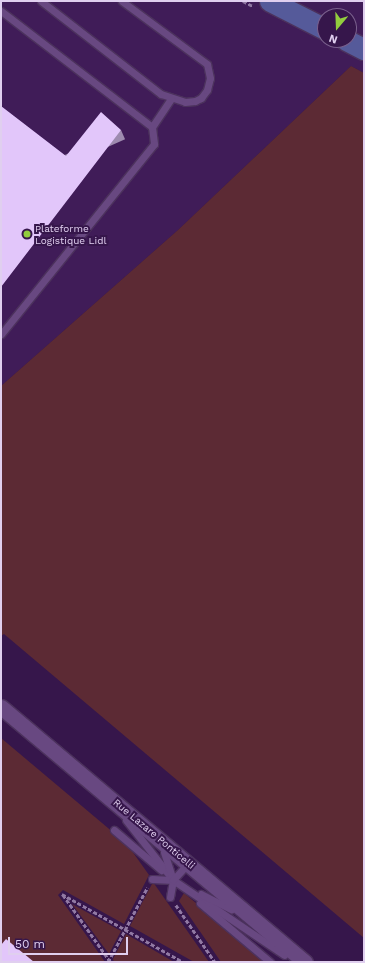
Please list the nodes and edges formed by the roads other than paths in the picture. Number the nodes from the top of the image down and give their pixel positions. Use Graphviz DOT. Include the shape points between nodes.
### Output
graph roads {
  1 [pos="41,1"];
  2 [pos="122,1"];
  3 [pos="270,1"];
  4 [pos="1,11"];
  5 [pos="317,26"];
  6 [pos="171,99"];
  7 [pos="152,127"];
  8 [pos="1,334"];
  9 [pos="1,706"];
  10 [pos="126,820"];
  11 [pos="114,830"];
  12 [pos="164,852"];
  13 [pos="183,869"];
  14 [pos="152,879"];
  15 [pos="173,880"];
  16 [pos="170,897"];
  17 [pos="231,909"];
  18 [pos="284,955"];
  19 [pos="270,962"];
  20 [pos="305,962"];
  1 -- 6 [label="lane" via="161,94"];
  2 -- 6 [label="lane" via="207,64 210,78 207,90 201,98 185,102"];
  3 -- 5 [label="street"];
  4 -- 7 [label="lane"];
  6 -- 7 [label="lane"];
  7 -- 8 [label="lane" via="154,144"];
  9 -- 20 [label="street, Rue Lazare Ponticelli"];
  10 -- 15 [label="lane"];
  11 -- 15 [label="lane"];
  12 -- 15 [label="lane"];
  13 -- 15 [label="lane"];
  14 -- 15 [label="lane"];
  15 -- 16 [label="lane"];
  15 -- 17 [label="lane"];
  15 -- 18 [label="lane"];
  15 -- 19 [label="lane"];
}
